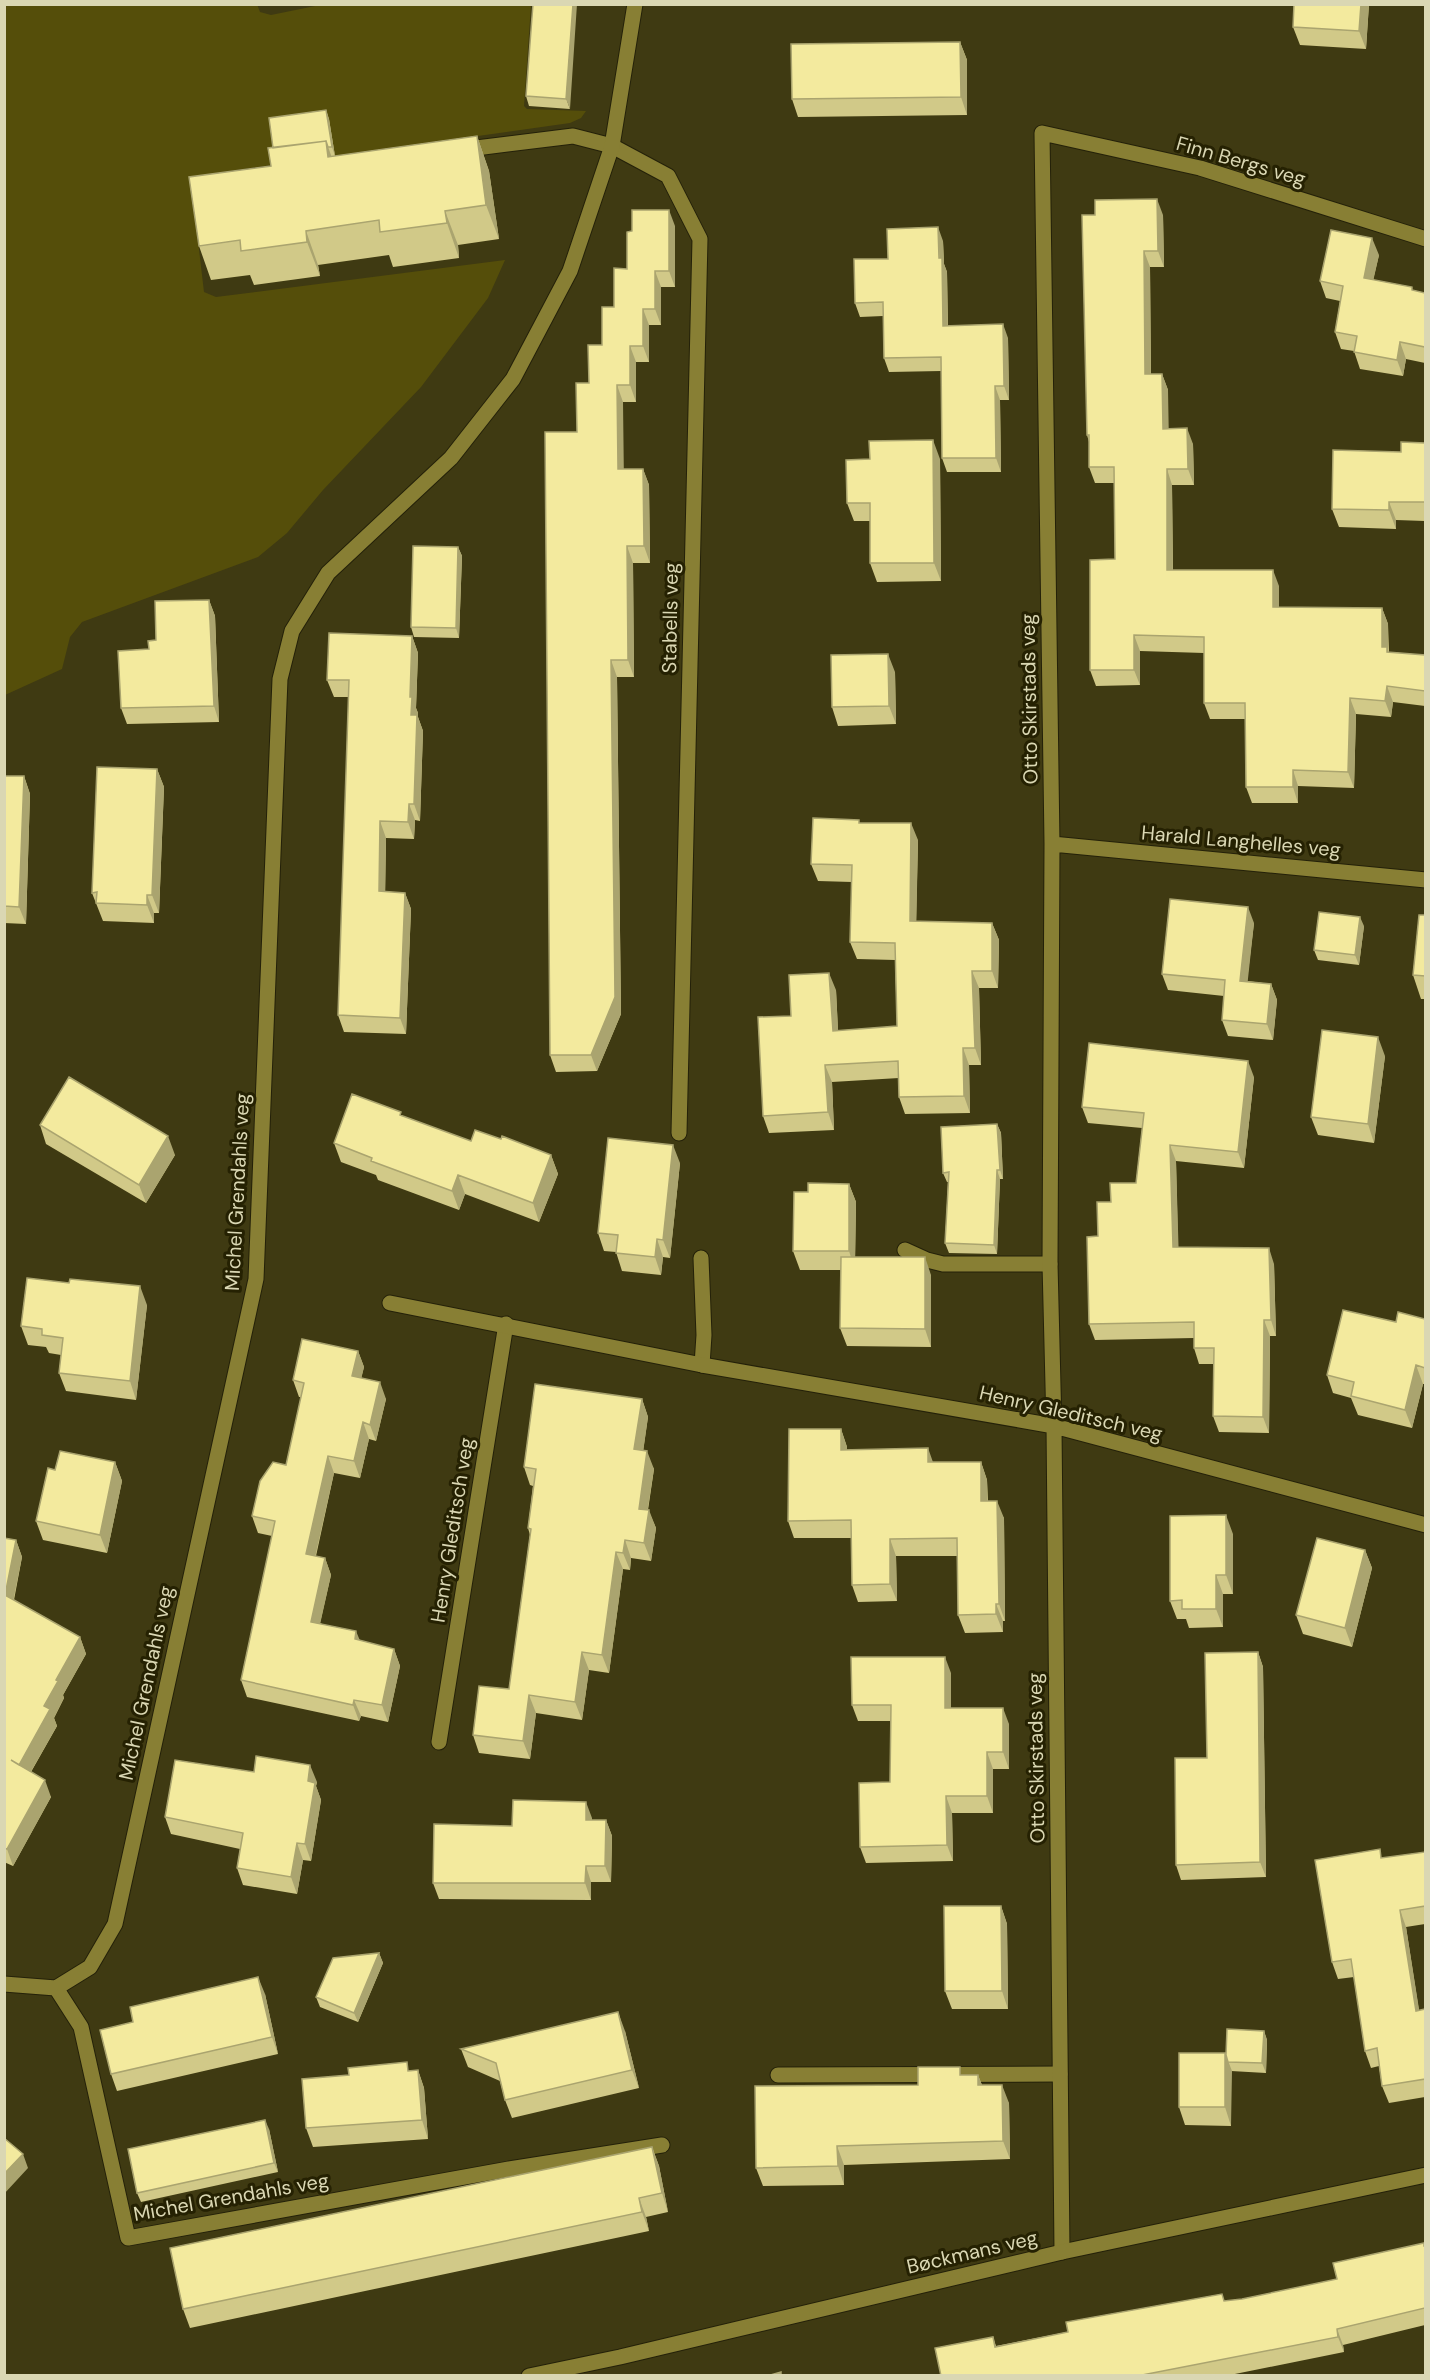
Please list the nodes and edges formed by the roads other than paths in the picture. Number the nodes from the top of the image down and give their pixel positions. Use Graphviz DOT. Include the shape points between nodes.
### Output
graph roads {
  1 [pos="635,4"];
  2 [pos="1042,133"];
  3 [pos="612,146"];
  4 [pos="444,152"];
  5 [pos="1425,239"];
  6 [pos="1052,844"];
  7 [pos="1425,880"];
  8 [pos="679,1133"];
  9 [pos="904,1250"];
  10 [pos="701,1258"];
  11 [pos="1050,1264"];
  12 [pos="390,1303"];
  13 [pos="506,1324"];
  14 [pos="702,1365"];
  15 [pos="1054,1426"];
  16 [pos="1425,1525"];
  17 [pos="439,1742"];
  18 [pos="4,1983"];
  19 [pos="56,1988"];
  20 [pos="1060,2074"];
  21 [pos="778,2075"];
  22 [pos="662,2145"];
  23 [pos="1425,2175"];
  24 [pos="1062,2252"];
  25 [pos="529,2376"];
  1 -- 3 [label="street"];
  2 -- 5 [label="street, Finn Bergs veg" via="1200,168"];
  2 -- 6 [label="street, Otto Skirstads veg"];
  3 -- 4 [label="street, Stabells veg" via="573,136"];
  3 -- 8 [label="street, Stabells veg" via="668,176 700,238"];
  3 -- 19 [label="street, Michel Grendahls veg" via="570,271 513,379 451,458 328,573 292,630 280,679 256,1279 115,1923 90,1967"];
  6 -- 7 [label="street, Harald Langhelles veg"];
  6 -- 11 [label="street, Otto Skirstads veg"];
  9 -- 11 [label="street" via="944,1264"];
  10 -- 14 [label="street"];
  11 -- 15 [label="street, Otto Skirstads veg"];
  12 -- 13 [label="street, Henry Gleditsch veg"];
  13 -- 14 [label="street, Henry Gleditsch veg"];
  13 -- 17 [label="street, Henry Gleditsch veg"];
  14 -- 15 [label="street, Henry Gleditsch veg"];
  15 -- 16 [label="street, Henry Gleditsch veg"];
  15 -- 20 [label="street, Otto Skirstads veg"];
  18 -- 19 [label="street"];
  19 -- 22 [label="street, Michel Grendahls veg" via="81,2027 128,2238"];
  20 -- 21 [label="street"];
  20 -- 24 [label="street, Otto Skirstads veg"];
  23 -- 24 [label="street, Bøckmans veg"];
  24 -- 25 [label="street, Bøckmans veg"];
}
